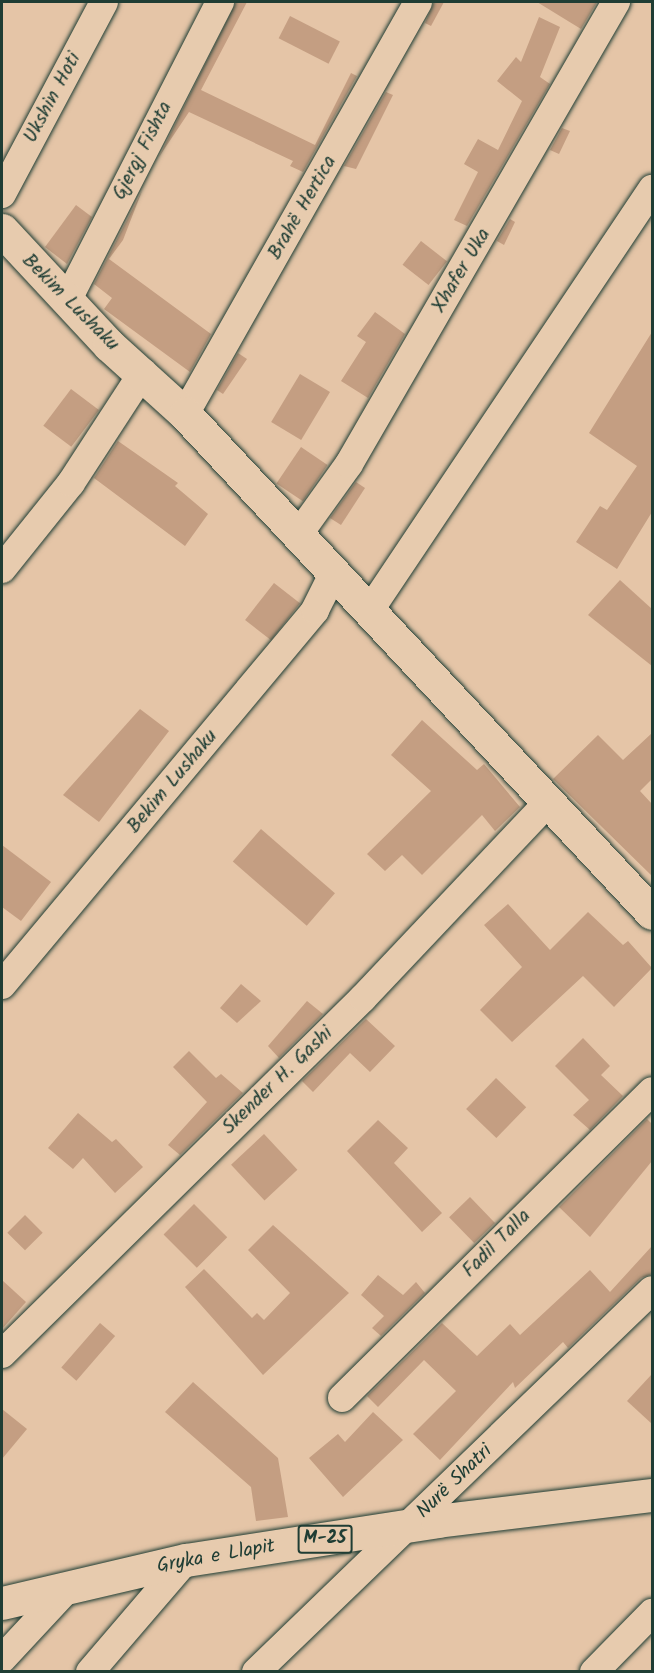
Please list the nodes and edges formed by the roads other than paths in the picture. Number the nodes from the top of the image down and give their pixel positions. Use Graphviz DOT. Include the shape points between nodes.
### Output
graph roads {
  1 [pos="104,2"];
  2 [pos="220,2"];
  3 [pos="418,2"];
  4 [pos="616,2"];
  5 [pos="652,189"];
  6 [pos="2,194"];
  7 [pos="2,230"];
  8 [pos="67,301"];
  9 [pos="143,372"];
  10 [pos="185,414"];
  11 [pos="298,535"];
  12 [pos="2,569"];
  13 [pos="334,572"];
  14 [pos="370,610"];
  15 [pos="549,801"];
  16 [pos="652,913"];
  17 [pos="2,985"];
  18 [pos="652,1091"];
  19 [pos="652,1290"];
  20 [pos="2,1354"];
  21 [pos="342,1398"];
  22 [pos="652,1495"];
  23 [pos="423,1524"];
  24 [pos="186,1560"];
  25 [pos="68,1588"];
  26 [pos="2,1603"];
  27 [pos="652,1613"];
  28 [pos="2,1659"];
  29 [pos="90,1671"];
  30 [pos="256,1671"];
  31 [pos="279,1671"];
  32 [pos="594,1671"];
  1 -- 6 [label="street, Ukshin Hoti"];
  2 -- 8 [label="street, Gjergj Fishta"];
  3 -- 10 [label="street, Brahë Hertica"];
  4 -- 11 [label="street, Xhafer Uka" via="349,464"];
  5 -- 14 [label="street"];
  7 -- 8 [label="street, Bekim Lushaku"];
  8 -- 9 [label="street, Bekim Lushaku"];
  9 -- 10 [label="street, Bekim Lushaku"];
  9 -- 12 [label="street" via="71,483"];
  10 -- 11 [label="street, Bekim Lushaku"];
  11 -- 13 [label="street, Bekim Lushaku"];
  13 -- 14 [label="street, Bekim Lushaku"];
  13 -- 17 [label="street, Bekim Lushaku" via="308,619"];
  14 -- 15 [label="street, Bekim Lushaku"];
  15 -- 16 [label="street, Bekim Lushaku"];
  15 -- 20 [label="street, Skender H. Gashi" via="363,998"];
  18 -- 21 [label="street, Fadil Talla"];
  19 -- 23 [label="street, Nurë Shatri"];
  22 -- 23 [label="street, Gryka e Llapit / M-25"];
  23 -- 24 [label="street, Gryka e Llapit / M-25"];
  23 -- 30 [label="street, Nurë Shatri"];
  23 -- 31 [label="street"];
  24 -- 25 [label="street, Gryka e Llapit / M-25"];
  24 -- 29 [label="street"];
  25 -- 26 [label="street, Gryka e Llapit / M-25"];
  25 -- 28 [label="street"];
  27 -- 32 [label="street"];
}
